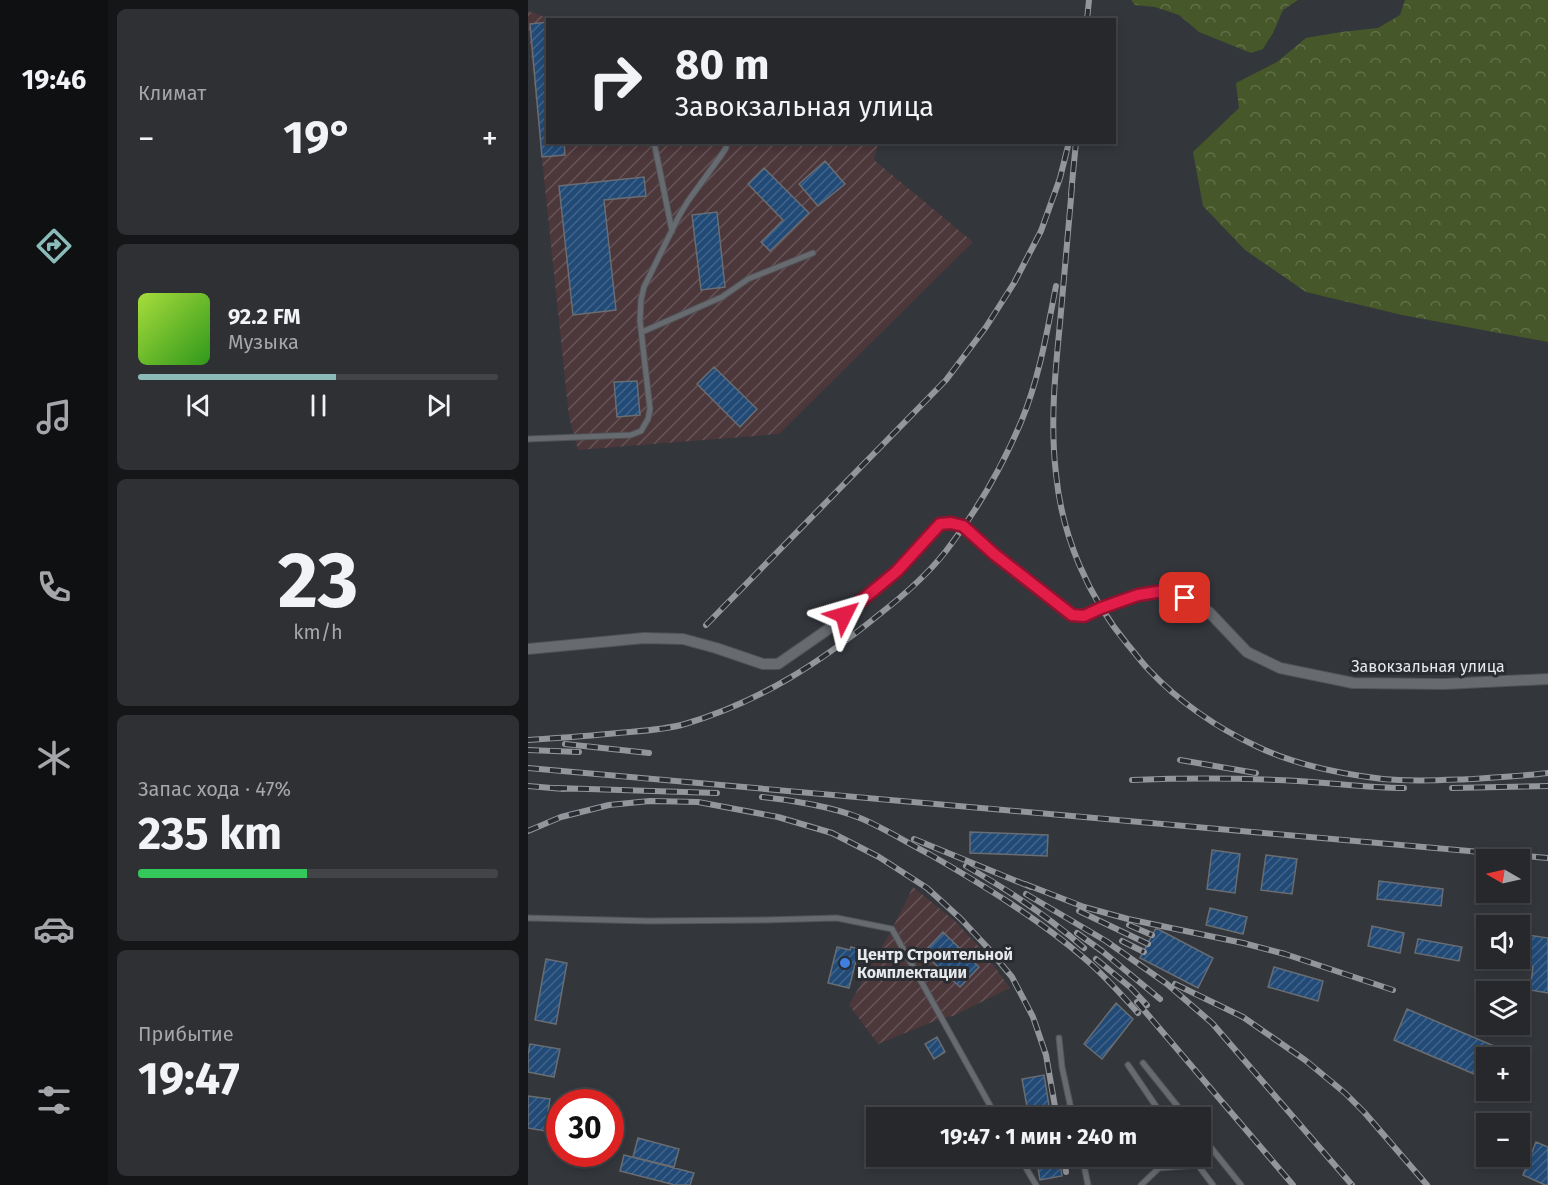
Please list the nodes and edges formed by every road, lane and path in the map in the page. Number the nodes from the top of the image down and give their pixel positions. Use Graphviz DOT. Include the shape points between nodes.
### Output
graph roads {
  1 [pos="656,144"];
  2 [pos="726,144"];
  3 [pos="672,231"];
  4 [pos="813,253"];
  5 [pos="642,332"];
  6 [pos="528,439"];
  7 [pos="528,649"];
  8 [pos="1548,679"];
  9 [pos="528,918"];
  10 [pos="1059,1038"];
  11 [pos="1143,1063"];
  12 [pos="1128,1065"];
  13 [pos="991,1107"];
  14 [pos="1071,1107"];
  15 [pos="1157,1107"];
  16 [pos="1178,1107"];
  17 [pos="1211,1148"];
  18 [pos="1025,1167"];
  19 [pos="1084,1167"];
  20 [pos="1172,1167"];
  21 [pos="1200,1167"];
  22 [pos="1036,1185"];
  23 [pos="1088,1185"];
  24 [pos="1141,1185"];
  25 [pos="1213,1185"];
  26 [pos="1241,1185"];
  1 -- 3 [label="lane"];
  2 -- 3 [label="lane"];
  3 -- 5 [label="lane" via="644,287"];
  4 -- 5 [label="lane" via="748,279 722,297"];
  5 -- 6 [label="lane" via="650,409 641,431 631,435"];
  7 -- 8 [label="street, Завокзальная улица" via="644,638 683,639 763,664 778,664 827,630 897,571 940,524 951,523 963,526 1072,615 1084,616 1138,595 1163,591 1209,612 1247,652 1280,668 1353,684"];
  9 -- 13 [label="lane" via="837,918 892,929"];
  10 -- 14 [label="lane"];
  11 -- 16 [label="lane"];
  12 -- 15 [label="lane"];
  17 -- 26 [label="lane"];
  18 -- 22 [label="lane"];
  19 -- 23 [label="lane"];
  20 -- 24 [label="lane" via="1159,1168"];
  21 -- 25 [label="lane"];
}
